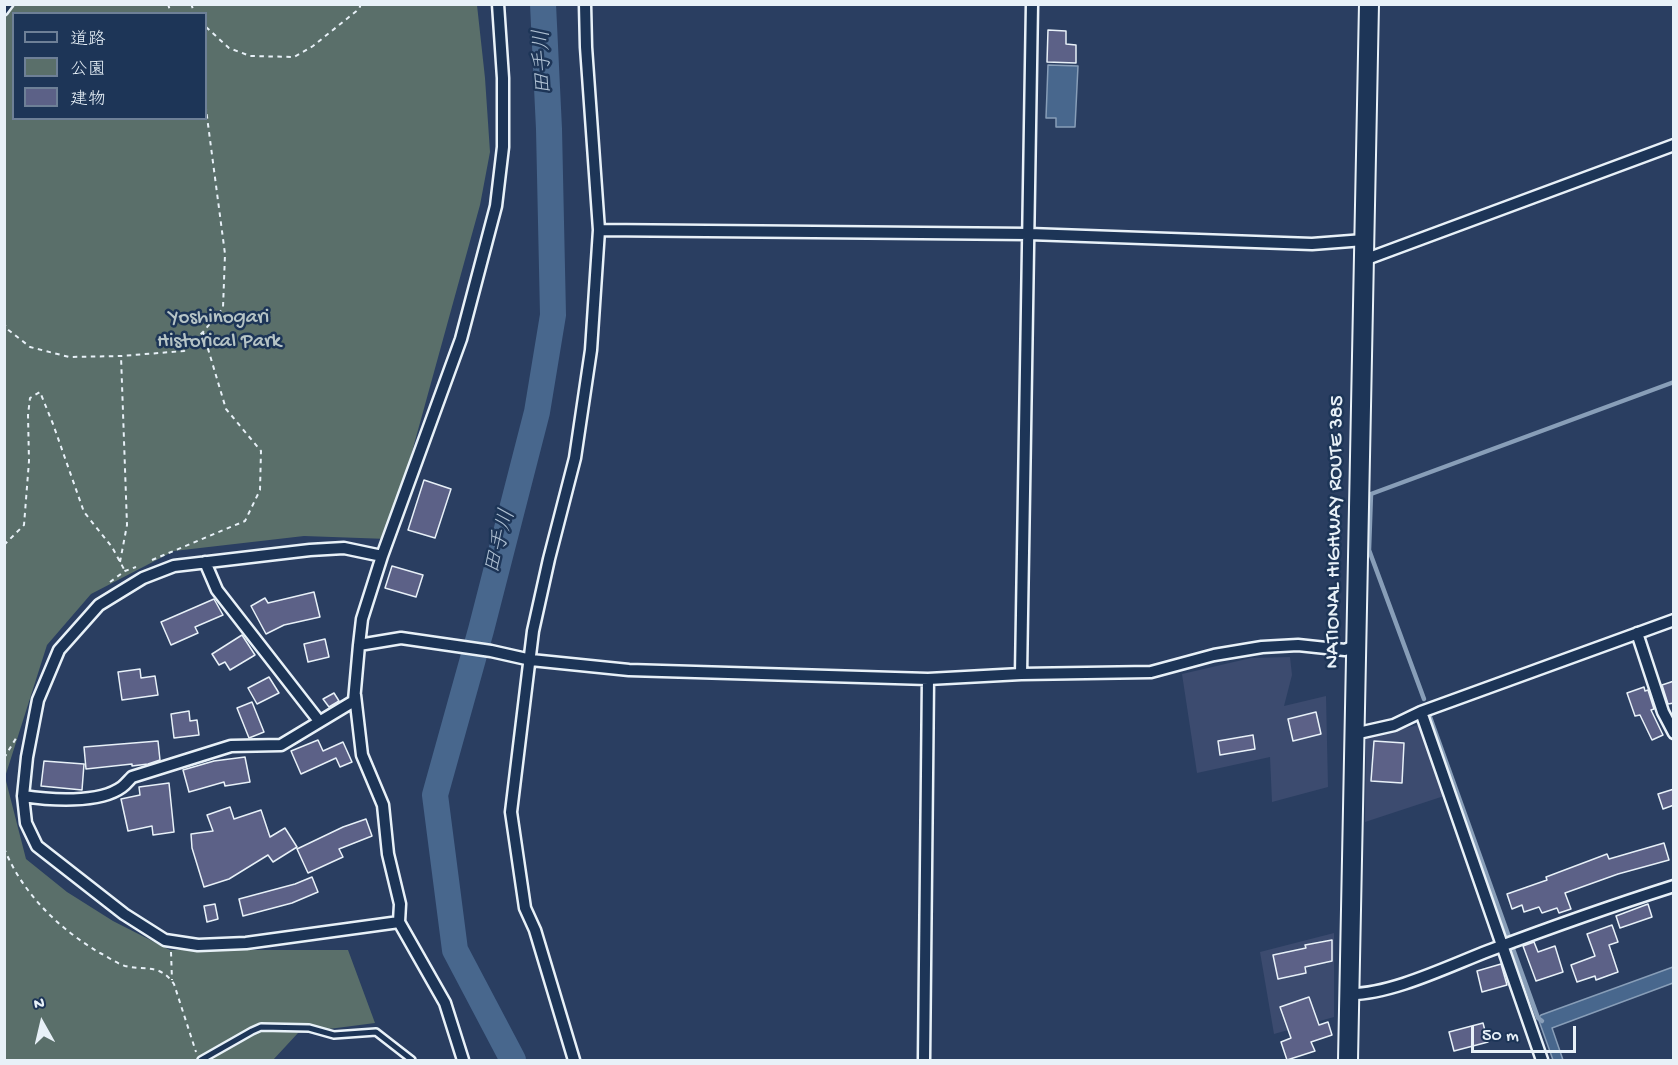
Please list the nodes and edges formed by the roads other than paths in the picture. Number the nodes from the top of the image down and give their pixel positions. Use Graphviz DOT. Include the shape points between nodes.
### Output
graph roads {
  1 [pos="10,4"];
  2 [pos="498,4"];
  3 [pos="585,4"];
  4 [pos="1032,4"];
  5 [pos="1370,4"];
  6 [pos="4,12"];
  7 [pos="1674,145"];
  8 [pos="599,230"];
  9 [pos="1029,234"];
  10 [pos="1364,240"];
  11 [pos="1364,260"];
  12 [pos="382,556"];
  13 [pos="205,562"];
  14 [pos="1674,620"];
  15 [pos="1637,633"];
  16 [pos="359,645"];
  17 [pos="1356,645"];
  18 [pos="531,660"];
  19 [pos="1020,674"];
  20 [pos="928,679"];
  21 [pos="355,692"];
  22 [pos="1421,712"];
  23 [pos="319,721"];
  24 [pos="1674,733"];
  25 [pos="1354,734"];
  26 [pos="22,796"];
  27 [pos="1674,886"];
  28 [pos="399,922"];
  29 [pos="1502,946"];
  30 [pos="1349,994"];
  31 [pos="200,1060"];
  32 [pos="412,1060"];
  33 [pos="463,1060"];
  34 [pos="574,1060"];
  35 [pos="924,1060"];
  36 [pos="1348,1060"];
  37 [pos="1542,1060"];
  1 -- 6 [label="lane"];
  2 -- 12 [label="street" via="503,147 496,206 461,339"];
  3 -- 8 [label="street"];
  4 -- 9 [label="street"];
  5 -- 10 [label="highway, NATIONAL HIGHWAY ROUTE 385"];
  7 -- 11 [label="street"];
  8 -- 9 [label="street"];
  8 -- 18 [label="street" via="591,350 575,458 533,631"];
  9 -- 10 [label="street" via="1312,244"];
  9 -- 19 [label="street"];
  10 -- 11 [label="highway, NATIONAL HIGHWAY ROUTE 385"];
  11 -- 17 [label="highway, NATIONAL HIGHWAY ROUTE 385"];
  12 -- 13 [label="street" via="344,548"];
  12 -- 16 [label="street" via="362,619"];
  13 -- 23 [label="street" via="217,590"];
  13 -- 26 [label="street" via="174,566 143,578 99,606 59,650 38,700"];
  14 -- 15 [label="street"];
  15 -- 22 [label="street"];
  15 -- 24 [label="street" via="1663,712"];
  16 -- 18 [label="street" via="401,638"];
  16 -- 21 [label="street"];
  17 -- 19 [label="street" via="1345,650 1298,645 1262,647 1151,672"];
  17 -- 25 [label="highway, NATIONAL HIGHWAY ROUTE 385"];
  18 -- 20 [label="street" via="629,670"];
  18 -- 34 [label="street" via="511,812 525,908"];
  19 -- 20 [label="street"];
  20 -- 35 [label="street"];
  21 -- 23 [label="street" via="354,701"];
  21 -- 28 [label="street" via="362,755 383,805 388,854 400,904"];
  22 -- 25 [label="street" via="1394,725"];
  22 -- 29 [label="street"];
  23 -- 26 [label="street" via="281,745 231,746 132,777 121,788 99,796 58,801"];
  25 -- 30 [label="highway, NATIONAL HIGHWAY ROUTE 385"];
  26 -- 28 [label="street" via="26,823 37,846 124,914 165,940 198,945 246,942"];
  27 -- 29 [label="street"];
  28 -- 33 [label="street" via="445,1003"];
  29 -- 30 [label="street" via="1389,988"];
  29 -- 37 [label="street"];
  30 -- 36 [label="highway, NATIONAL HIGHWAY ROUTE 385"];
  31 -- 32 [label="lane" via="261,1027 309,1028 334,1035 376,1032"];
}
